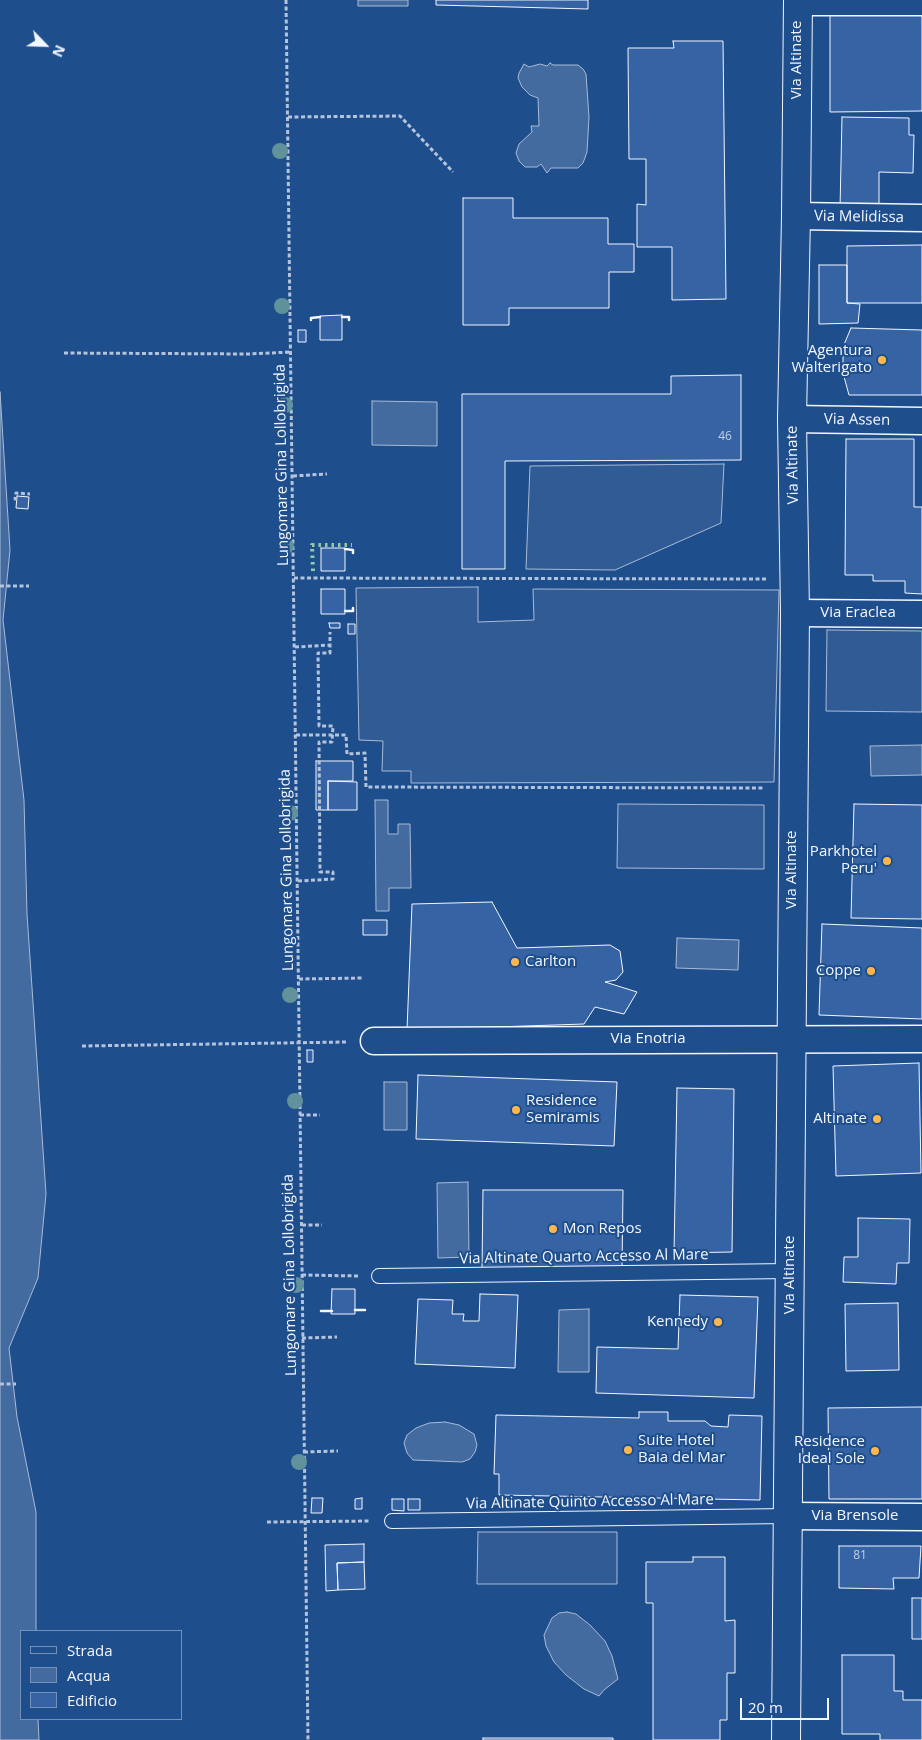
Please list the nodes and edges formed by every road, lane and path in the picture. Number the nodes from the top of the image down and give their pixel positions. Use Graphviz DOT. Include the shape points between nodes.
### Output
graph roads {
  1 [pos="286,0"];
  2 [pos="798,1"];
  3 [pos="922,2"];
  4 [pos="288,117"];
  5 [pos="453,172"];
  6 [pos="796,216"];
  7 [pos="922,218"];
  8 [pos="291,352"];
  9 [pos="64,353"];
  10 [pos="792,419"];
  11 [pos="922,421"];
  12 [pos="327,474"];
  13 [pos="293,476"];
  14 [pos="30,494"];
  15 [pos="16,499"];
  16 [pos="294,578"];
  17 [pos="794,579"];
  18 [pos="0,586"];
  19 [pos="29,586"];
  20 [pos="795,613"];
  21 [pos="922,614"];
  22 [pos="330,632"];
  23 [pos="330,645"];
  24 [pos="295,648"];
  25 [pos="296,735"];
  26 [pos="332,735"];
  27 [pos="793,788"];
  28 [pos="298,881"];
  29 [pos="363,978"];
  30 [pos="299,979"];
  31 [pos="791,1038"];
  32 [pos="922,1039"];
  33 [pos="374,1041"];
  34 [pos="300,1042"];
  35 [pos="82,1046"];
  36 [pos="300,1115"];
  37 [pos="320,1115"];
  38 [pos="322,1224"];
  39 [pos="302,1225"];
  40 [pos="790,1271"];
  41 [pos="302,1275"];
  42 [pos="379,1276"];
  43 [pos="337,1336"];
  44 [pos="302,1338"];
  45 [pos="0,1384"];
  46 [pos="16,1384"];
  47 [pos="338,1450"];
  48 [pos="304,1452"];
  49 [pos="788,1516"];
  50 [pos="922,1517"];
  51 [pos="305,1521"];
  52 [pos="392,1521"];
  53 [pos="266,1522"];
  54 [pos="308,1740"];
  55 [pos="786,1740"];
  1 -- 4 [label="path, Lungomare Gina Lollobrigida"];
  2 -- 3 [label="street"];
  2 -- 6 [label="street, Via Altinate"];
  4 -- 5 [label="path" via="400,116"];
  4 -- 8 [label="path, Lungomare Gina Lollobrigida"];
  6 -- 7 [label="street, Via Melidissa"];
  6 -- 10 [label="street, Via Altinate"];
  8 -- 9 [label="path"];
  8 -- 13 [label="path, Lungomare Gina Lollobrigida"];
  10 -- 11 [label="street, Via Assen"];
  10 -- 17 [label="street, Via Altinate"];
  12 -- 13 [label="path"];
  13 -- 16 [label="path, Lungomare Gina Lollobrigida"];
  14 -- 15 [label="path" via="16,493"];
  16 -- 17 [label="path"];
  16 -- 24 [label="path, Lungomare Gina Lollobrigida"];
  17 -- 20 [label="street, Via Altinate"];
  18 -- 19 [label="path"];
  20 -- 21 [label="street, Via Eraclea"];
  20 -- 27 [label="street, Via Altinate"];
  22 -- 23 [label="path"];
  23 -- 24 [label="path"];
  23 -- 26 [label="path" via="330,653 318,653 319,726 333,726"];
  24 -- 25 [label="path, Lungomare Gina Lollobrigida"];
  25 -- 26 [label="path"];
  25 -- 28 [label="path, Lungomare Gina Lollobrigida"];
  26 -- 27 [label="path" via="346,735 346,754 365,753 366,787"];
  26 -- 28 [label="path" via="332,742 318,742 320,872 333,872 333,879"];
  27 -- 31 [label="street, Via Altinate"];
  28 -- 30 [label="path, Lungomare Gina Lollobrigida"];
  29 -- 30 [label="path"];
  30 -- 34 [label="path, Lungomare Gina Lollobrigida"];
  31 -- 32 [label="street, Via Enotria"];
  31 -- 33 [label="street, Via Enotria"];
  31 -- 40 [label="street, Via Altinate"];
  33 -- 34 [label="path"];
  34 -- 35 [label="path"];
  34 -- 36 [label="path, Lungomare Gina Lollobrigida"];
  36 -- 37 [label="path"];
  36 -- 39 [label="path, Lungomare Gina Lollobrigida"];
  38 -- 39 [label="path"];
  39 -- 41 [label="path, Lungomare Gina Lollobrigida"];
  40 -- 42 [label="lane, Via Altinate Quarto Accesso Al Mare"];
  40 -- 49 [label="street, Via Altinate"];
  41 -- 42 [label="path"];
  41 -- 44 [label="path, Lungomare Gina Lollobrigida"];
  43 -- 44 [label="path"];
  44 -- 48 [label="path, Lungomare Gina Lollobrigida"];
  45 -- 46 [label="path"];
  47 -- 48 [label="path"];
  48 -- 51 [label="path, Lungomare Gina Lollobrigida"];
  49 -- 50 [label="street, Via Brensole"];
  49 -- 52 [label="lane, Via Altinate Quinto Accesso Al Mare"];
  49 -- 55 [label="street, Via Altinate"];
  51 -- 52 [label="path"];
  51 -- 53 [label="path"];
  51 -- 54 [label="path, Lungomare Gina Lollobrigida"];
}
